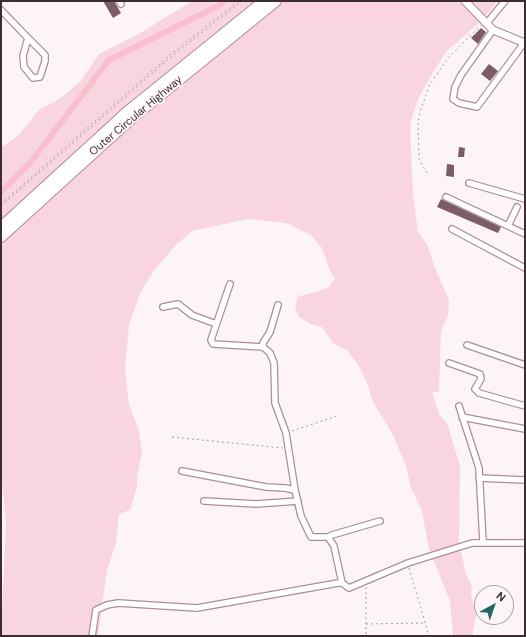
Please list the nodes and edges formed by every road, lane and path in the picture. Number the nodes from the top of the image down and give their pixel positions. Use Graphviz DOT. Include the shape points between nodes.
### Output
graph roads {
  1 [pos="239,1"];
  2 [pos="242,1"];
  3 [pos="264,1"];
  4 [pos="276,1"];
  5 [pos="465,1"];
  6 [pos="506,1"];
  7 [pos="1,10"];
  8 [pos="485,23"];
  9 [pos="493,30"];
  10 [pos="28,38"];
  11 [pos="525,43"];
  12 [pos="427,173"];
  13 [pos="469,183"];
  14 [pos="446,197"];
  15 [pos="525,200"];
  16 [pos="1,205"];
  17 [pos="517,207"];
  18 [pos="1,226"];
  19 [pos="508,226"];
  20 [pos="452,229"];
  21 [pos="525,234"];
  22 [pos="1,237"];
  23 [pos="525,268"];
  24 [pos="230,284"];
  25 [pos="278,305"];
  26 [pos="163,307"];
  27 [pos="216,324"];
  28 [pos="467,345"];
  29 [pos="264,347"];
  30 [pos="449,363"];
  31 [pos="525,365"];
  32 [pos="459,406"];
  33 [pos="525,406"];
  34 [pos="337,416"];
  35 [pos="462,417"];
  36 [pos="525,429"];
  37 [pos="286,433"];
  38 [pos="172,437"];
  39 [pos="289,448"];
  40 [pos="182,471"];
  41 [pos="479,478"];
  42 [pos="525,480"];
  43 [pos="295,490"];
  44 [pos="204,501"];
  45 [pos="298,501"];
  46 [pos="380,521"];
  47 [pos="328,537"];
  48 [pos="483,542"];
  49 [pos="525,543"];
  50 [pos="408,564"];
  51 [pos="366,582"];
  52 [pos="342,584"];
  53 [pos="425,623"];
  54 [pos="366,624"];
  55 [pos="92,636"];
  56 [pos="366,636"];
  57 [pos="429,636"];
  1 -- 16 [label="path" via="171,54"];
  2 -- 16 [label="path" via="172,56"];
  3 -- 18 [label="highway, Outer Circular Highway" via="127,112"];
  4 -- 22 [label="highway, Outer Circular Highway" via="132,118"];
  5 -- 8 [label="street"];
  6 -- 8 [label="street"];
  7 -- 10 [label="street"];
  8 -- 9 [label="street"];
  8 -- 12 [label="path" via="449,57 430,84 418,122 418,159"];
  9 -- 11 [label="street"];
  9 -- 11 [label="street" via="455,87 453,99 459,103 477,107"];
  10 -- 10 [label="street" via="23,56 24,67 33,78 40,78 45,55"];
  13 -- 15 [label="street"];
  14 -- 19 [label="street"];
  17 -- 19 [label="street"];
  19 -- 21 [label="street"];
  20 -- 23 [label="street"];
  24 -- 27 [label="street"];
  25 -- 29 [label="street" via="270,332 263,343"];
  26 -- 27 [label="street" via="178,304 192,315"];
  27 -- 29 [label="street" via="211,340 213,344"];
  28 -- 31 [label="street"];
  29 -- 37 [label="street" via="274,363 275,403"];
  30 -- 33 [label="street" via="480,374 481,379 475,389 479,393"];
  32 -- 35 [label="street"];
  34 -- 37 [label="path"];
  35 -- 36 [label="street"];
  35 -- 41 [label="street" via="479,468"];
  37 -- 39 [label="street"];
  38 -- 39 [label="path"];
  39 -- 43 [label="street"];
  40 -- 43 [label="street"];
  41 -- 42 [label="street"];
  41 -- 48 [label="street"];
  43 -- 45 [label="street"];
  44 -- 45 [label="street" via="256,504"];
  45 -- 47 [label="street" via="301,516 311,537"];
  46 -- 47 [label="street"];
  47 -- 52 [label="street" via="334,546"];
  48 -- 49 [label="street"];
  48 -- 50 [label="street" via="472,543"];
  50 -- 51 [label="street"];
  50 -- 53 [label="path"];
  51 -- 52 [label="street" via="349,588"];
  51 -- 54 [label="path"];
  52 -- 55 [label="street" via="197,608 118,603 107,605 96,610"];
  53 -- 54 [label="path"];
  53 -- 57 [label="path"];
  54 -- 56 [label="path"];
}
